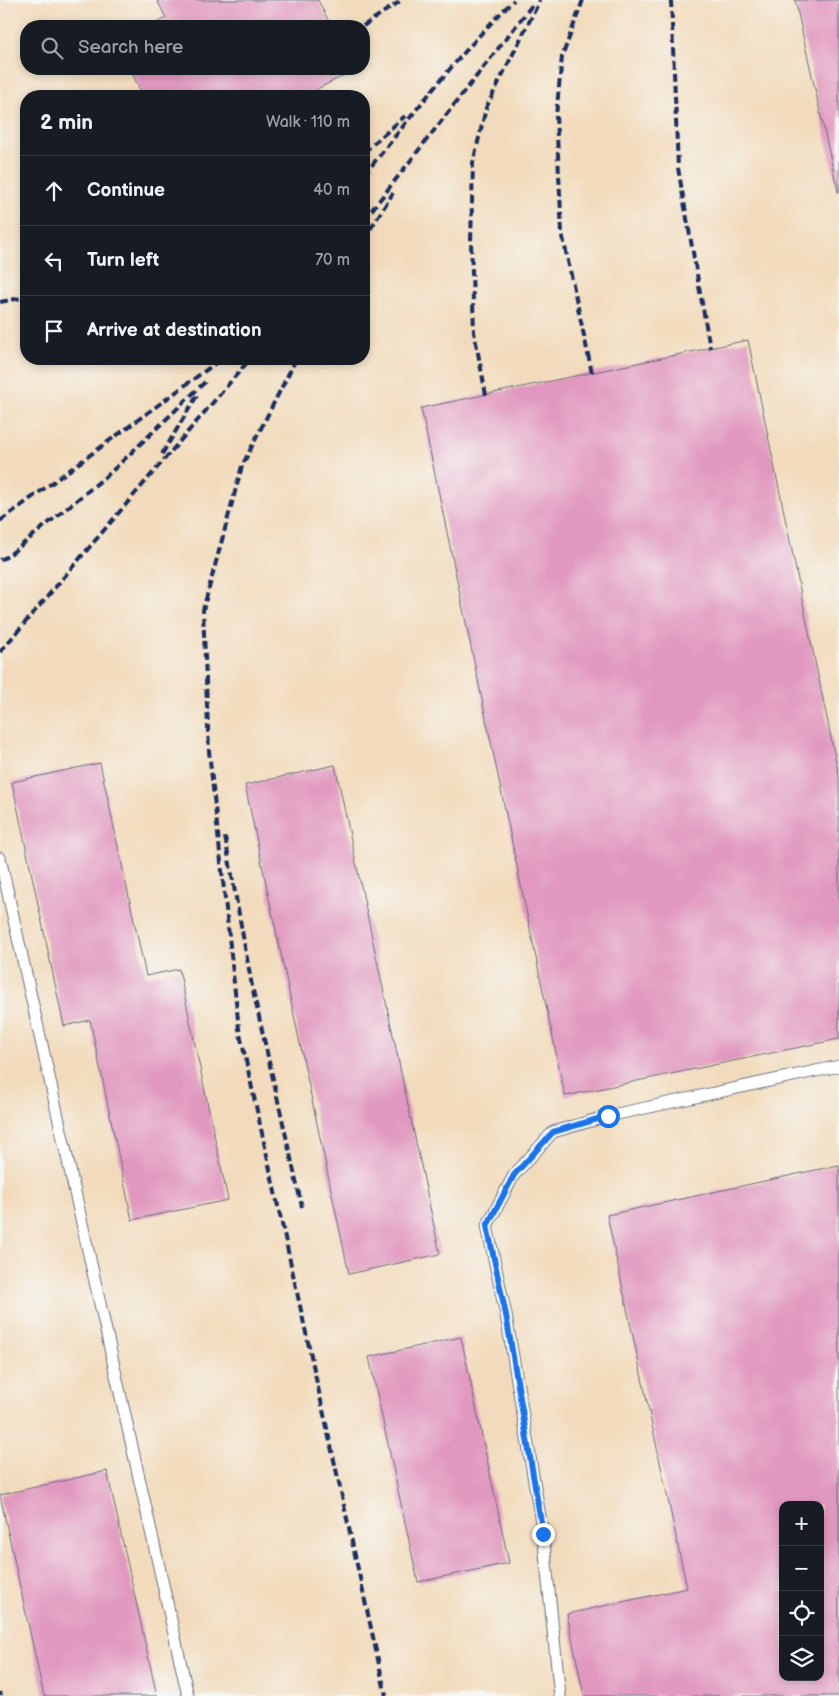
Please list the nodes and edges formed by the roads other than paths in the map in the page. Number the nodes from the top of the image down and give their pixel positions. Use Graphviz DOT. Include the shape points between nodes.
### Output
graph roads {
  1 [pos="0,858"];
  2 [pos="839,1066"];
  3 [pos="188,1696"];
  4 [pos="560,1696"];
  1 -- 3 [label="lane"];
  2 -- 4 [label="lane" via="608,1116 553,1132 514,1175 487,1226 506,1315 543,1534"];
}
